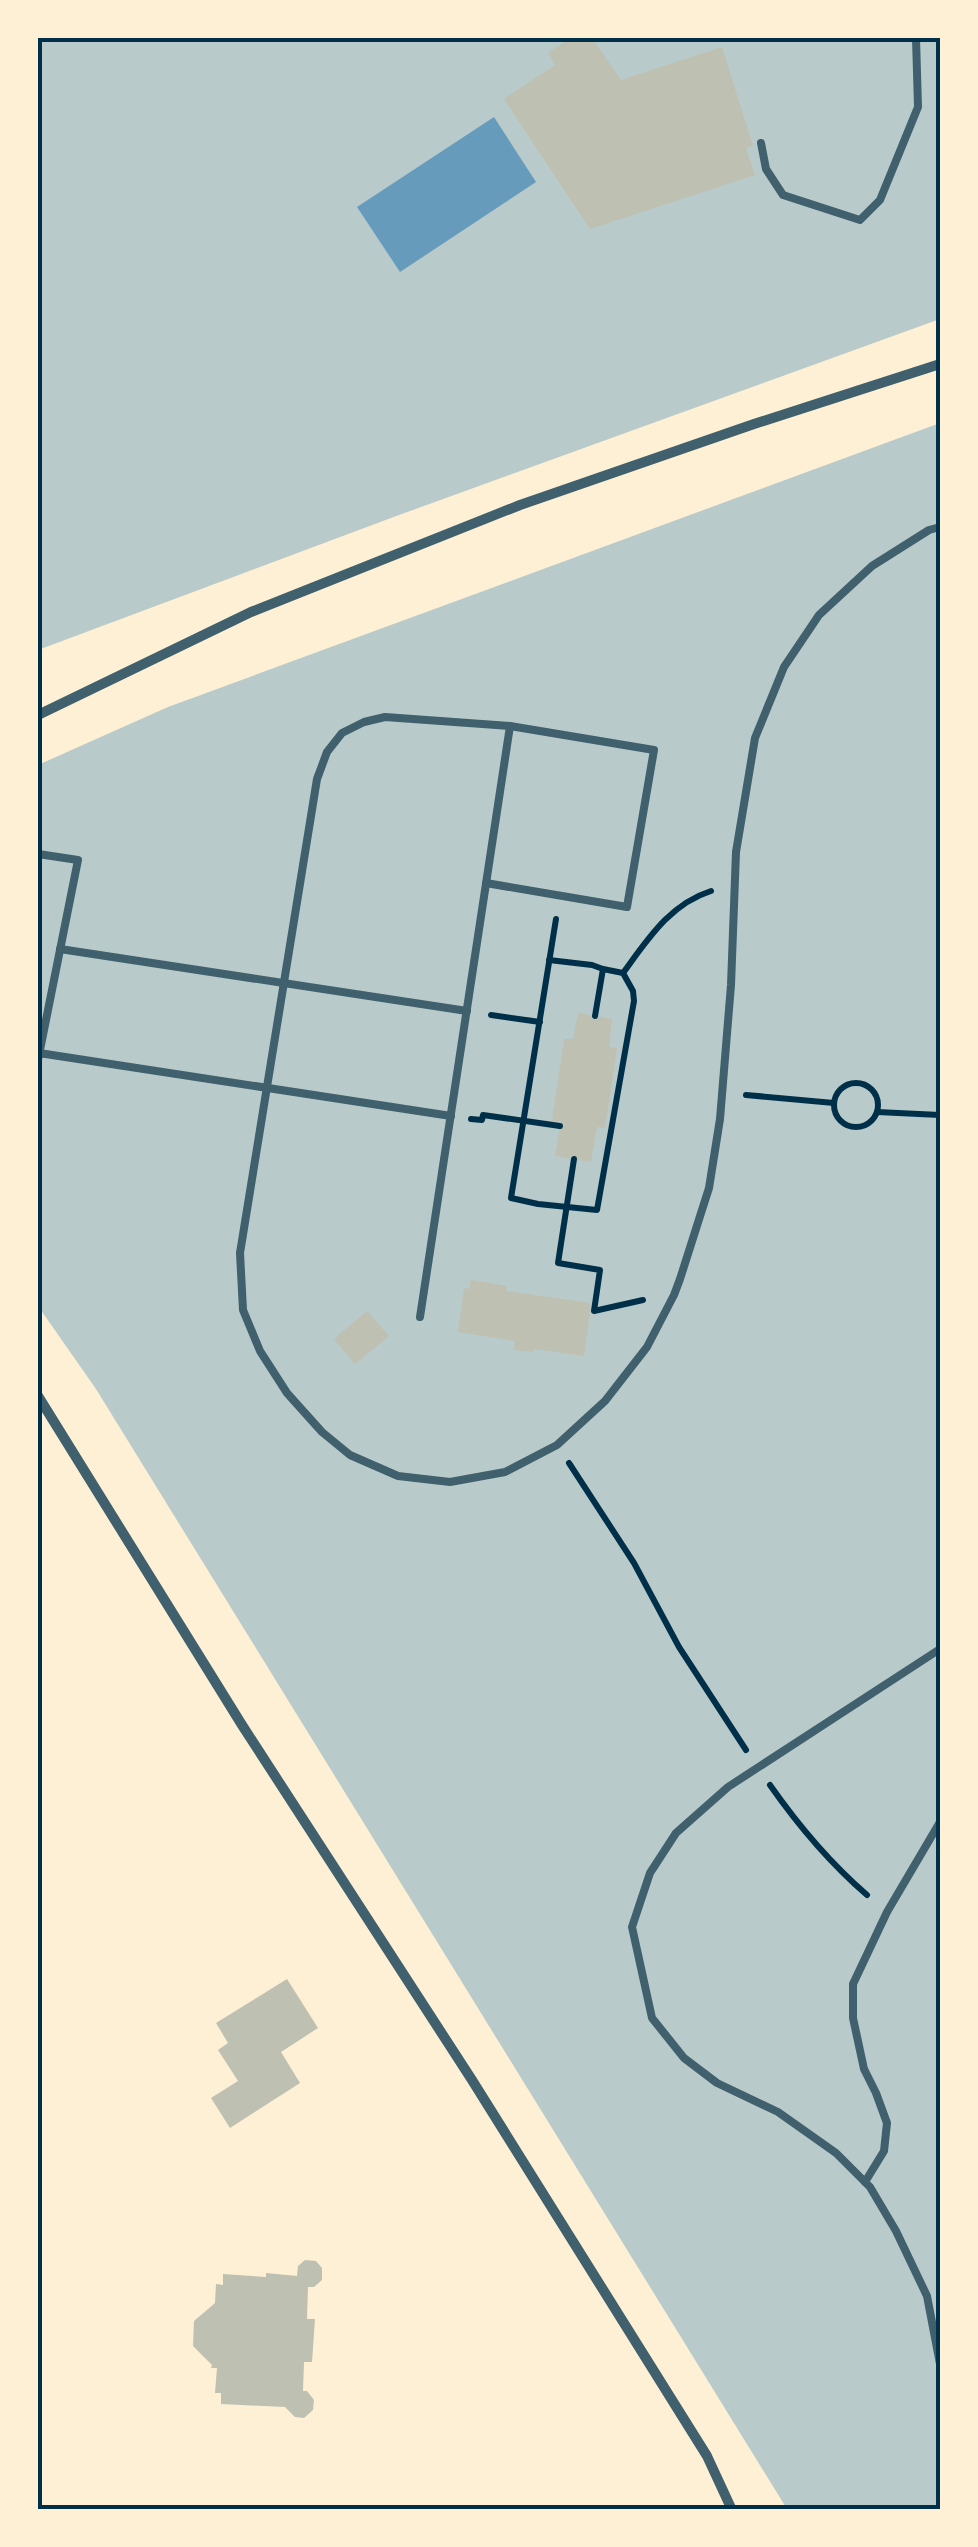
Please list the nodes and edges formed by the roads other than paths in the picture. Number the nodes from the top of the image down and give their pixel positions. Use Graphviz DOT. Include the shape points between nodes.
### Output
graph roads {
  1 [pos="916,38"];
  2 [pos="761,143"];
  3 [pos="940,364"];
  4 [pos="940,527"];
  5 [pos="38,716"];
  6 [pos="510,726"];
  7 [pos="38,854"];
  8 [pos="486,884"];
  9 [pos="60,949"];
  10 [pos="284,983"];
  11 [pos="467,1011"];
  12 [pos="38,1056"];
  13 [pos="266,1088"];
  14 [pos="451,1116"];
  15 [pos="420,1318"];
  16 [pos="38,1396"];
  17 [pos="940,1650"];
  18 [pos="940,1822"];
  19 [pos="865,2182"];
  20 [pos="940,2364"];
  21 [pos="732,2510"];
  1 -- 2 [label="lane" via="918,107 880,200 860,220 784,195 766,169"];
  3 -- 5 [label="street" via="502,512 251,612"];
  4 -- 13 [label="lane" via="872,566 819,614 784,667 754,738 736,852 722,1093 709,1188 680,1280 647,1347 605,1402 558,1445 505,1472 450,1482 398,1476 350,1455 287,1392 243,1310 240,1252"];
  6 -- 8 [label="lane"];
  6 -- 8 [label="lane" via="654,750 628,907"];
  6 -- 10 [label="lane" via="385,717 342,733 317,779"];
  7 -- 9 [label="lane" via="78,860"];
  8 -- 11 [label="lane"];
  9 -- 10 [label="lane"];
  9 -- 12 [label="lane"];
  10 -- 11 [label="lane"];
  10 -- 13 [label="lane"];
  11 -- 14 [label="lane"];
  12 -- 13 [label="lane"];
  13 -- 14 [label="lane"];
  14 -- 15 [label="lane"];
  16 -- 21 [label="street" via="666,2391"];
  17 -- 19 [label="lane" via="728,1787 676,1833 650,1873 632,1927 652,2018 684,2058 717,2083 778,2112"];
  18 -- 19 [label="lane" via="853,1984 864,2069 887,2123 884,2151"];
  19 -- 20 [label="lane" via="927,2296"];
}
